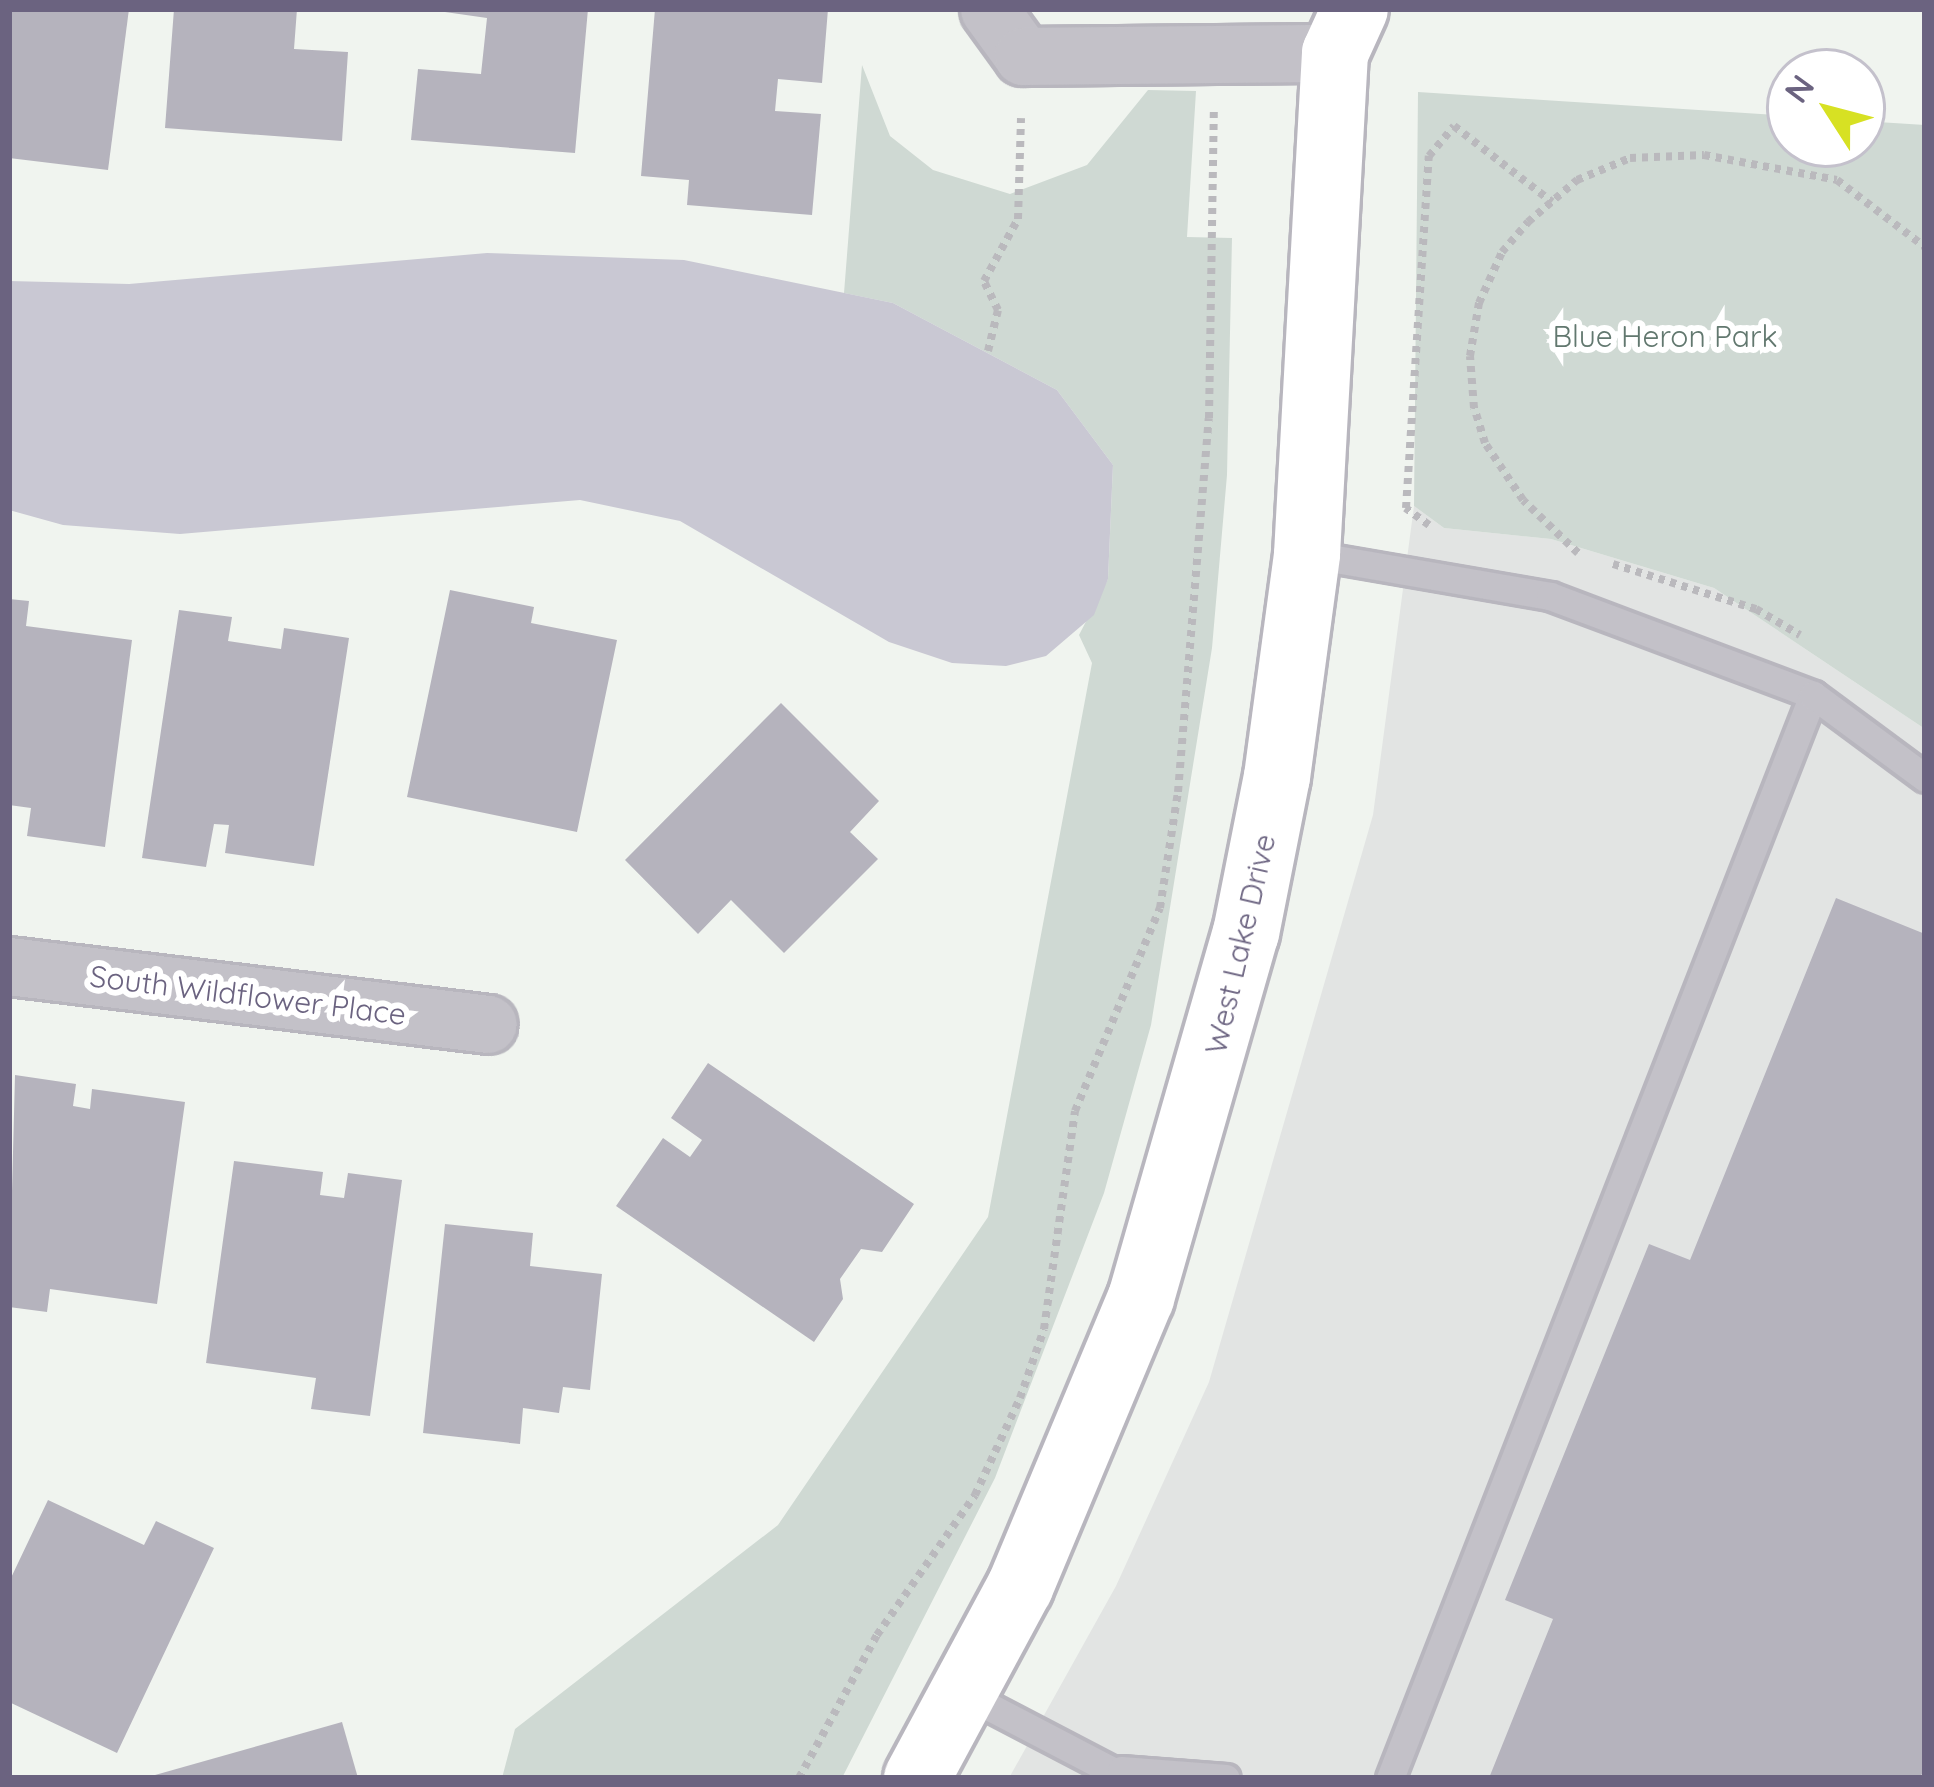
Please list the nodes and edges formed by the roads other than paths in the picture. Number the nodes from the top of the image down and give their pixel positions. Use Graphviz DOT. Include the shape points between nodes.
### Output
graph roads {
  1 [pos="989,9"];
  2 [pos="1337,24"];
  3 [pos="1307,554"];
  4 [pos="1813,695"];
  5 [pos="1925,778"];
  6 [pos="9,966"];
  7 [pos="487,1024"];
  8 [pos="965,1694"];
  9 [pos="1124,1774"];
  10 [pos="917,1778"];
  11 [pos="1226,1778"];
  12 [pos="1390,1778"];
  1 -- 2 [label="street" via="1023,56 1219,57"];
  2 -- 3 [label="street, West Lake Drive"];
  3 -- 4 [label="lane" via="1550,596"];
  3 -- 8 [label="street, West Lake Drive" via="1277,777 1205,1089 1141,1298 1082,1447"];
  4 -- 5 [label="lane"];
  4 -- 12 [label="lane"];
  6 -- 7 [label="street, South Wildflower Place"];
  8 -- 9 [label="lane"];
  8 -- 10 [label="street, West Lake Drive"];
  9 -- 11 [label="lane"];
}
